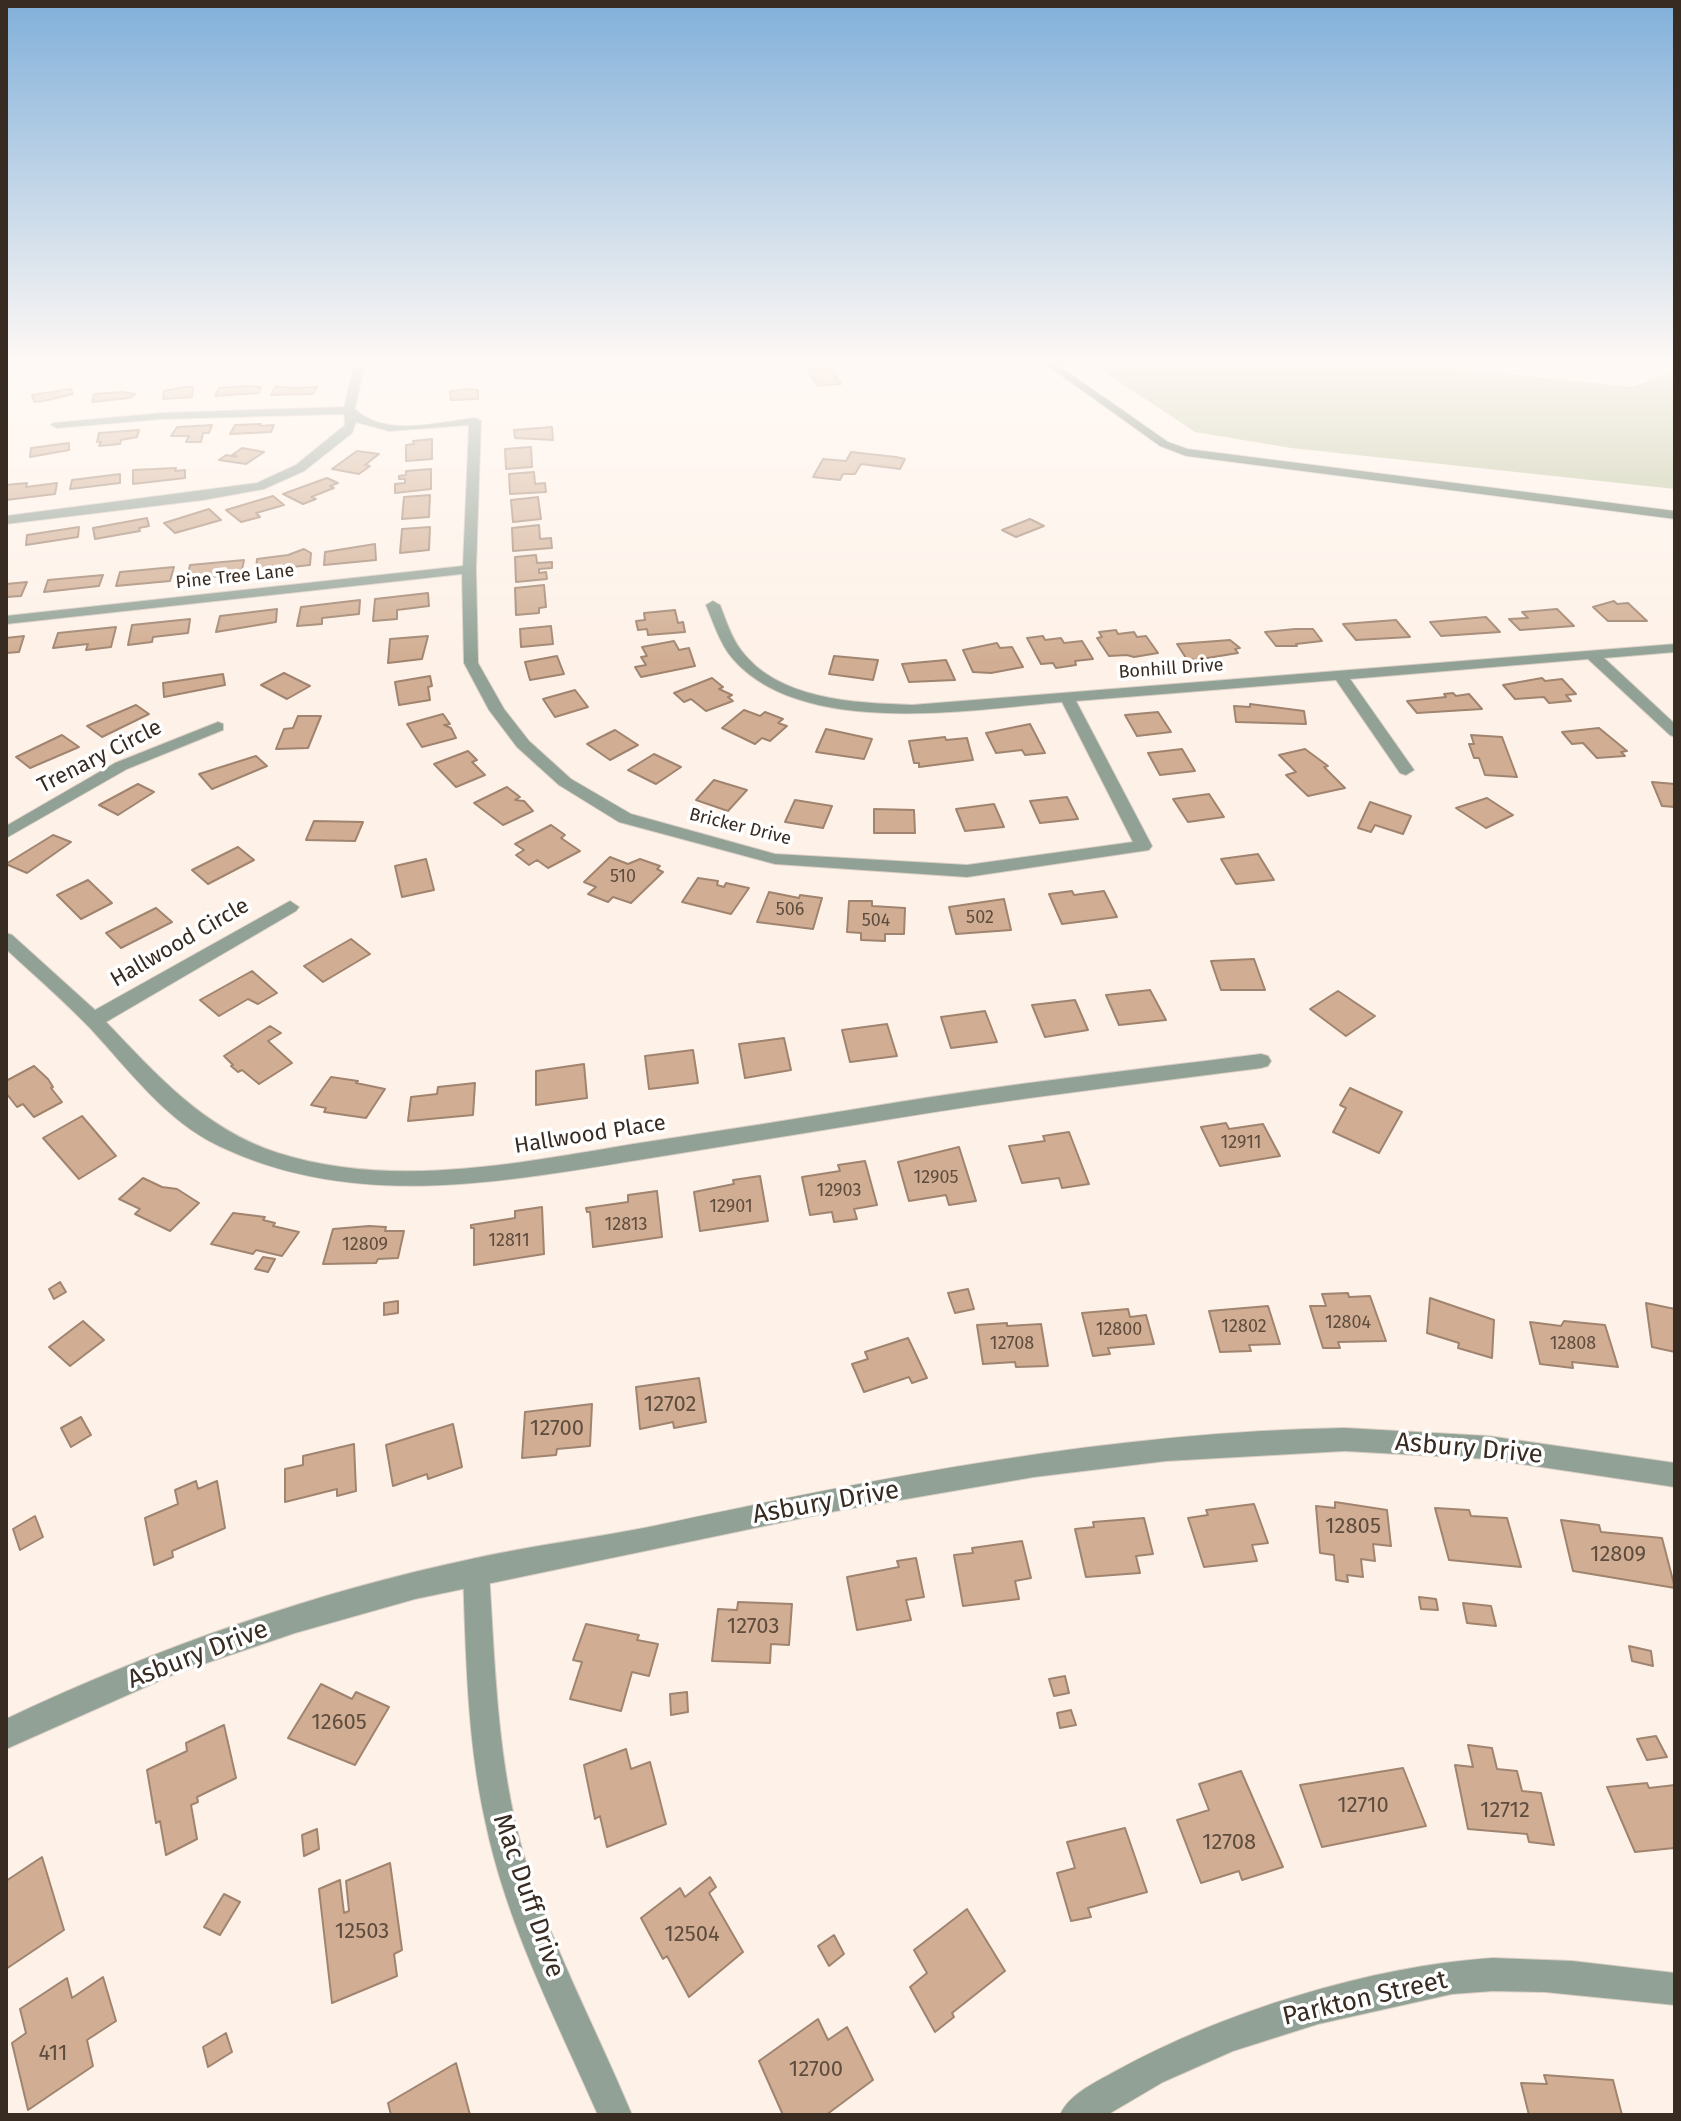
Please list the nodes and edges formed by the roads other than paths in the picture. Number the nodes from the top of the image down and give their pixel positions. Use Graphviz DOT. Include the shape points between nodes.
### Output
graph roads {
  1 [pos="308,462"];
  2 [pos="473,462"];
  3 [pos="1263,462"];
  4 [pos="1675,515"];
  5 [pos="6,520"];
  6 [pos="469,569"];
  7 [pos="713,605"];
  8 [pos="6,620"];
  9 [pos="1675,648"];
  10 [pos="1592,655"];
  11 [pos="1341,677"];
  12 [pos="1066,696"];
  13 [pos="218,727"];
  14 [pos="1675,732"];
  15 [pos="1406,770"];
  16 [pos="6,833"];
  17 [pos="290,907"];
  18 [pos="6,939"];
  19 [pos="94,1020"];
  20 [pos="1261,1061"];
  21 [pos="1675,1475"];
  22 [pos="476,1571"];
  23 [pos="6,1734"];
  24 [pos="1675,1989"];
  25 [pos="615,2115"];
  26 [pos="1077,2115"];
  1 -- 5 [label="street" via="260,486"];
  2 -- 6 [label="street, Bricker Drive"];
  3 -- 4 [label="main road"];
  6 -- 8 [label="street, Pine Tree Lane"];
  6 -- 12 [label="street, Bricker Drive" via="471,663 523,744 565,782 625,818 775,859 967,871 1143,846"];
  7 -- 12 [label="street, Bonhill Drive" via="741,660 784,686 826,700 912,710"];
  9 -- 10 [label="street, Bonhill Drive"];
  10 -- 11 [label="street, Bonhill Drive"];
  10 -- 14 [label="street"];
  11 -- 12 [label="street, Bonhill Drive"];
  11 -- 15 [label="street"];
  13 -- 16 [label="street, Trenary Circle" via="121,766"];
  17 -- 19 [label="street, Hallwood Circle"];
  18 -- 19 [label="street, Hallwood Place"];
  19 -- 20 [label="street, Hallwood Place" via="147,1080 223,1139 317,1171 374,1180 519,1171 946,1102"];
  21 -- 22 [label="street, Asbury Drive" via="1606,1462 1369,1440 1133,1452 772,1512"];
  22 -- 23 [label="street, Asbury Drive" via="301,1616 195,1653"];
  22 -- 25 [label="street, Mac Duff Drive" via="491,1776 509,1855"];
  24 -- 26 [label="street, Parkton Street" via="1557,1977 1469,1976 1364,1996 1254,2025 1159,2068"];
}
